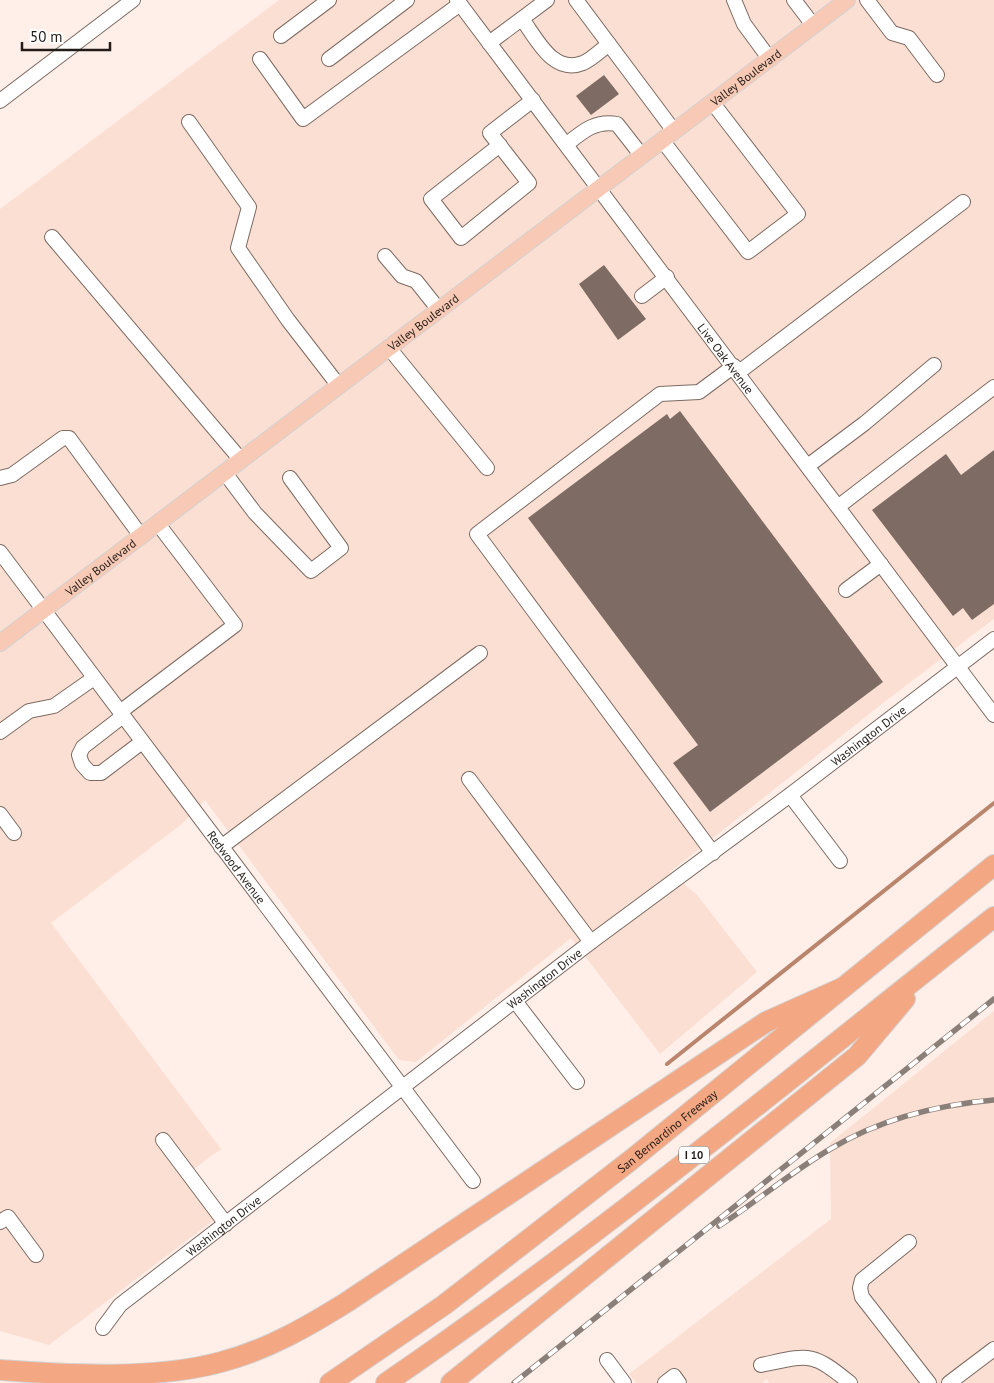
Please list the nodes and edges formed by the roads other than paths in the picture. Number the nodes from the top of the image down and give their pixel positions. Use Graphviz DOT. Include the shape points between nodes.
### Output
graph roads {
  1 [pos="133,0"];
  2 [pos="329,0"];
  3 [pos="407,0"];
  4 [pos="547,0"];
  5 [pos="576,0"];
  6 [pos="734,0"];
  7 [pos="794,0"];
  8 [pos="847,0"];
  9 [pos="867,0"];
  10 [pos="459,2"];
  11 [pos="522,19"];
  12 [pos="813,25"];
  13 [pos="281,36"];
  14 [pos="489,43"];
  15 [pos="609,44"];
  16 [pos="769,58"];
  17 [pos="260,59"];
  18 [pos="329,59"];
  19 [pos="937,75"];
  20 [pos="0,100"];
  21 [pos="532,100"];
  22 [pos="712,102"];
  23 [pos="189,122"];
  24 [pos="668,136"];
  25 [pos="567,144"];
  26 [pos="500,145"];
  27 [pos="642,156"];
  28 [pos="600,187"];
  29 [pos="963,202"];
  30 [pos="52,237"];
  31 [pos="385,256"];
  32 [pos="667,277"];
  33 [pos="642,296"];
  34 [pos="439,310"];
  35 [pos="389,348"];
  36 [pos="934,365"];
  37 [pos="736,369"];
  38 [pos="339,386"];
  39 [pos="994,387"];
  40 [pos="241,460"];
  41 [pos="809,465"];
  42 [pos="487,468"];
  43 [pos="224,473"];
  44 [pos="0,478"];
  45 [pos="290,478"];
  46 [pos="839,506"];
  47 [pos="158,524"];
  48 [pos="142,536"];
  49 [pos="0,552"];
  50 [pos="881,564"];
  51 [pos="846,590"];
  52 [pos="43,610"];
  53 [pos="994,639"];
  54 [pos="0,643"];
  55 [pos="480,652"];
  56 [pos="958,667"];
  57 [pos="94,678"];
  58 [pos="121,714"];
  59 [pos="994,714"];
  60 [pos="0,732"];
  61 [pos="142,742"];
  62 [pos="469,780"];
  63 [pos="790,795"];
  64 [pos="0,814"];
  65 [pos="14,833"];
  66 [pos="221,847"];
  67 [pos="713,853"];
  68 [pos="840,861"];
  69 [pos="994,865"];
  70 [pos="994,917"];
  71 [pos="591,942"];
  72 [pos="932,966"];
  73 [pos="842,988"];
  74 [pos="515,1001"];
  75 [pos="577,1082"];
  76 [pos="401,1088"];
  77 [pos="163,1140"];
  78 [pos="473,1181"];
  79 [pos="0,1222"];
  80 [pos="226,1224"];
  81 [pos="909,1242"];
  82 [pos="36,1255"];
  83 [pos="103,1328"];
  84 [pos="994,1349"];
  85 [pos="607,1360"];
  86 [pos="761,1365"];
  87 [pos="0,1370"];
  88 [pos="330,1383"];
  89 [pos="386,1383"];
  90 [pos="451,1383"];
  91 [pos="624,1383"];
  92 [pos="665,1383"];
  93 [pos="679,1383"];
  94 [pos="850,1383"];
  95 [pos="929,1383"];
  96 [pos="949,1383"];
  1 -- 20 [label="street"];
  2 -- 13 [label="street"];
  3 -- 18 [label="street"];
  4 -- 11 [label="street"];
  5 -- 15 [label="street"];
  6 -- 16 [label="street" via="744,24"];
  7 -- 12 [label="street"];
  8 -- 12 [label="main road, Valley Boulevard"];
  9 -- 19 [label="street" via="892,33 909,38"];
  10 -- 14 [label="street, Live Oak Avenue"];
  10 -- 17 [label="street" via="303,119"];
  11 -- 14 [label="street"];
  11 -- 15 [label="street" via="552,59 562,65 584,63"];
  12 -- 16 [label="main road, Valley Boulevard"];
  14 -- 21 [label="street, Live Oak Avenue"];
  15 -- 24 [label="street"];
  16 -- 22 [label="main road, Valley Boulevard"];
  21 -- 25 [label="street, Live Oak Avenue"];
  21 -- 26 [label="street" via="490,133"];
  22 -- 24 [label="main road, Valley Boulevard"];
  22 -- 24 [label="street" via="798,214 748,252"];
  23 -- 38 [label="street" via="249,207 238,248"];
  24 -- 27 [label="main road, Valley Boulevard"];
  25 -- 27 [label="street" via="590,127 609,122 617,124"];
  25 -- 28 [label="street, Live Oak Avenue"];
  26 -- 26 [label="street" via="529,183 461,238 431,199"];
  27 -- 28 [label="main road, Valley Boulevard"];
  28 -- 32 [label="street, Live Oak Avenue"];
  28 -- 34 [label="main road, Valley Boulevard"];
  29 -- 37 [label="street"];
  30 -- 40 [label="street"];
  31 -- 34 [label="street" via="402,276 416,281"];
  32 -- 33 [label="street"];
  32 -- 37 [label="street, Live Oak Avenue"];
  34 -- 35 [label="main road, Valley Boulevard"];
  35 -- 38 [label="main road, Valley Boulevard"];
  35 -- 42 [label="street"];
  36 -- 41 [label="street"];
  37 -- 41 [label="street, Live Oak Avenue"];
  37 -- 67 [label="street" via="699,392 660,394 477,534"];
  38 -- 40 [label="main road, Valley Boulevard"];
  39 -- 46 [label="street"];
  40 -- 43 [label="main road, Valley Boulevard"];
  41 -- 46 [label="street, Live Oak Avenue"];
  43 -- 45 [label="street" via="255,513 311,571 341,548"];
  43 -- 47 [label="main road, Valley Boulevard"];
  44 -- 48 [label="street" via="12,475 63,438 69,438"];
  46 -- 50 [label="street, Live Oak Avenue"];
  47 -- 48 [label="main road, Valley Boulevard"];
  47 -- 58 [label="street" via="235,625"];
  48 -- 52 [label="main road, Valley Boulevard"];
  49 -- 52 [label="street, Redwood Avenue"];
  50 -- 51 [label="street"];
  50 -- 56 [label="street, Live Oak Avenue"];
  52 -- 54 [label="main road, Valley Boulevard"];
  52 -- 57 [label="street, Redwood Avenue"];
  53 -- 56 [label="street, Washington Drive"];
  55 -- 66 [label="street"];
  56 -- 59 [label="street, Live Oak Avenue"];
  56 -- 63 [label="street, Washington Drive"];
  57 -- 58 [label="street, Redwood Avenue"];
  57 -- 60 [label="street" via="54,706 29,710"];
  58 -- 61 [label="street, Redwood Avenue"];
  58 -- 61 [label="street" via="82,747 79,755 82,764 90,773 101,773"];
  61 -- 66 [label="street, Redwood Avenue"];
  62 -- 71 [label="street"];
  63 -- 67 [label="street, Washington Drive"];
  63 -- 68 [label="street"];
  64 -- 65 [label="street"];
  66 -- 76 [label="street, Redwood Avenue"];
  67 -- 71 [label="street, Washington Drive"];
  69 -- 73 [label="highway, San Bernardino Freeway"];
  70 -- 72 [label="highway, I 10"];
  71 -- 74 [label="street, Washington Drive"];
  72 -- 89 [label="highway, I 10" via="644,1195 459,1333"];
  72 -- 90 [label="highway" via="857,1056"];
  73 -- 87 [label="highway" via="766,1022 347,1302 270,1345 220,1363 167,1372"];
  73 -- 88 [label="highway, San Bernardino Freeway" via="631,1160 444,1305"];
  74 -- 75 [label="street"];
  74 -- 76 [label="street, Washington Drive"];
  76 -- 78 [label="street, Redwood Avenue"];
  76 -- 80 [label="street, Washington Drive"];
  77 -- 80 [label="street"];
  79 -- 82 [label="street" via="8,1217"];
  80 -- 83 [label="street, Washington Drive" via="120,1305"];
  81 -- 95 [label="street" via="862,1280 860,1288 862,1297"];
  84 -- 96 [label="street"];
  85 -- 91 [label="street"];
  86 -- 94 [label="street" via="814,1357"];
  92 -- 93 [label="street" via="674,1376"];
}
